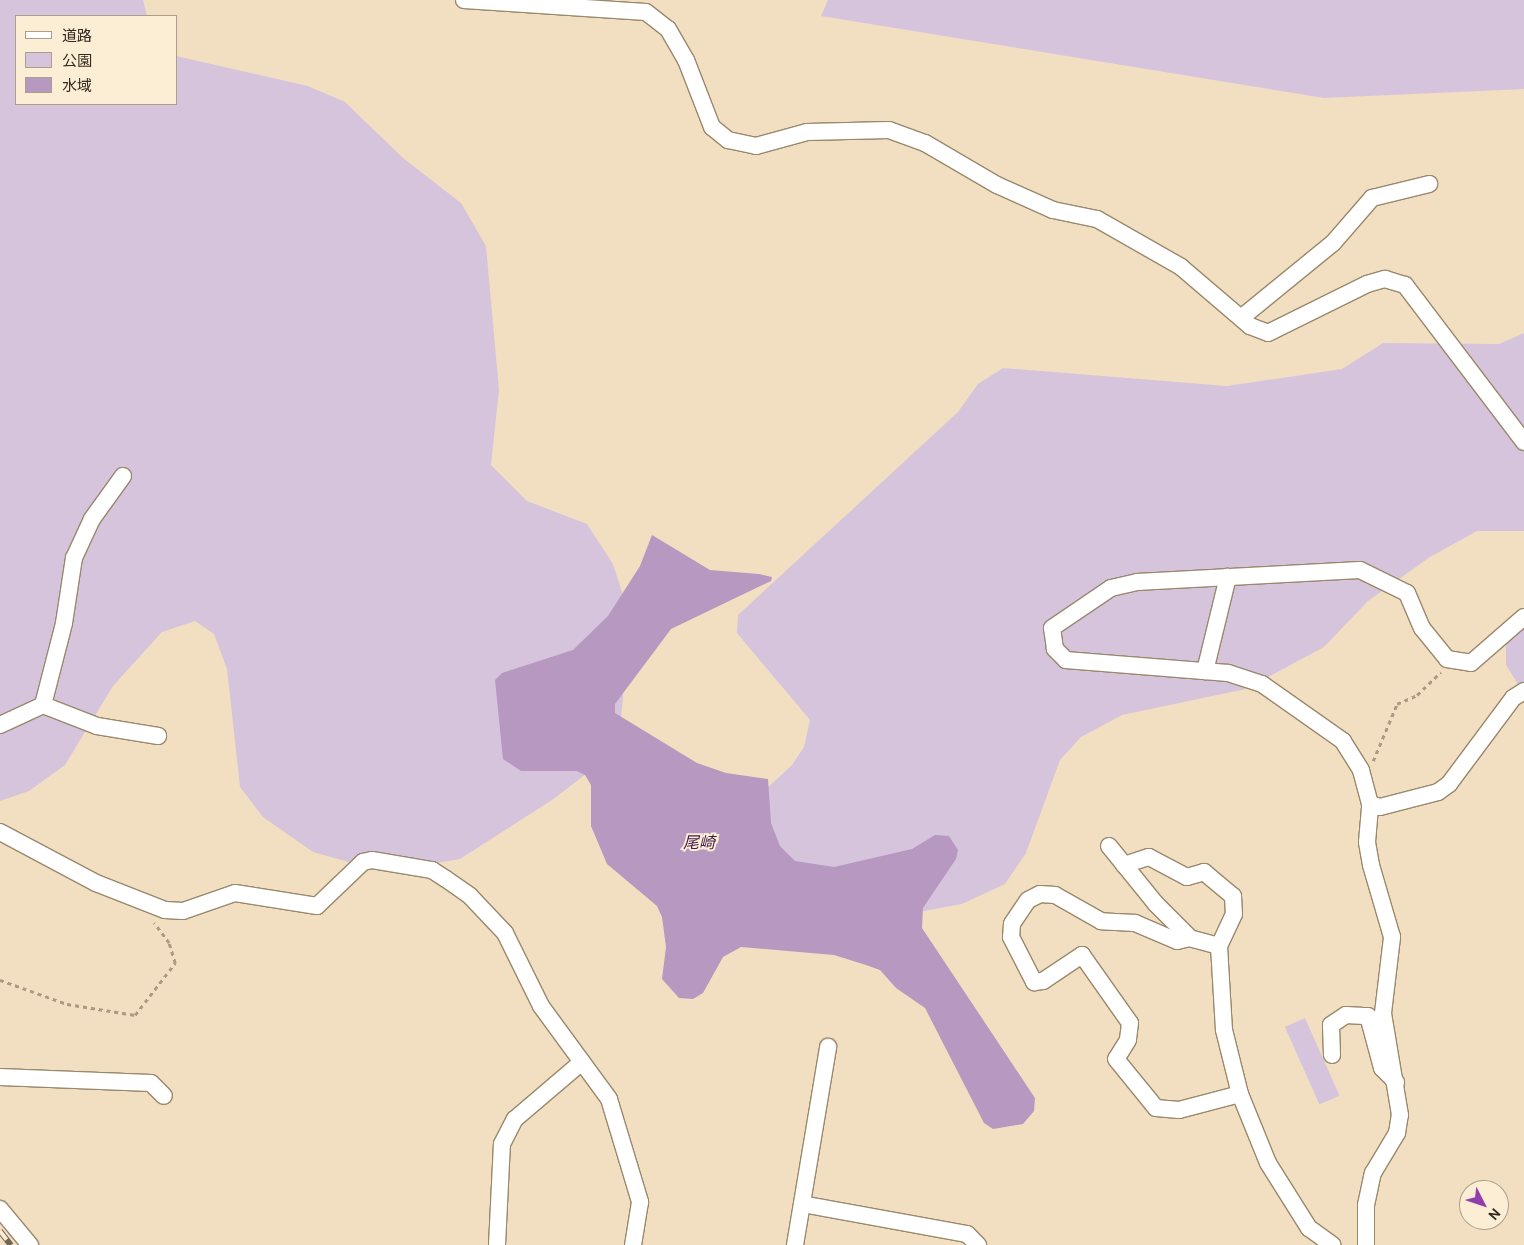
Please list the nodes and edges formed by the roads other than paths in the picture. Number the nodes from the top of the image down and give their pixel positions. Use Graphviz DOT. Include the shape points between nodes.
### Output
graph roads {
  1 [pos="464,0"];
  2 [pos="1429,184"];
  3 [pos="1241,318"];
  4 [pos="1524,442"];
  5 [pos="123,476"];
  6 [pos="1228,577"];
  7 [pos="1524,617"];
  8 [pos="1205,671"];
  9 [pos="1524,691"];
  10 [pos="43,704"];
  11 [pos="0,725"];
  12 [pos="158,736"];
  13 [pos="1370,804"];
  14 [pos="0,832"];
  15 [pos="1109,846"];
  16 [pos="1124,865"];
  17 [pos="1190,938"];
  18 [pos="1219,946"];
  19 [pos="828,1047"];
  20 [pos="1332,1056"];
  21 [pos="582,1062"];
  22 [pos="0,1077"];
  23 [pos="1396,1082"];
  24 [pos="1240,1094"];
  25 [pos="164,1096"];
  26 [pos="802,1204"];
  27 [pos="0,1209"];
  28 [pos="30,1245"];
  29 [pos="497,1245"];
  30 [pos="633,1245"];
  31 [pos="795,1245"];
  32 [pos="978,1245"];
  33 [pos="1332,1245"];
  34 [pos="1366,1245"];
  1 -- 3 [label="street" via="646,12 668,29 686,60 712,127 728,140 756,146 807,132 889,130 925,143 997,185 1053,210 1097,219 1182,267"];
  2 -- 3 [label="street" via="1372,198 1333,244"];
  3 -- 4 [label="street" via="1268,333 1367,284 1385,279 1405,285"];
  5 -- 10 [label="street" via="92,519 74,558 64,623"];
  6 -- 7 [label="street" via="1372,572 1407,594 1422,628 1447,660 1471,663"];
  6 -- 8 [label="street"];
  6 -- 8 [label="street" via="1137,582 1111,588 1052,628 1055,649 1066,660"];
  8 -- 13 [label="street" via="1262,684 1298,706 1343,741 1364,774"];
  9 -- 13 [label="street" via="1513,698 1449,784 1438,792 1380,807"];
  10 -- 11 [label="street"];
  10 -- 12 [label="street" via="97,726"];
  13 -- 23 [label="street" via="1370,858 1392,936 1382,1013"];
  14 -- 21 [label="street" via="96,883 164,910 183,911 235,894 316,906 363,862 372,860 432,870 470,896 505,933 541,1006"];
  15 -- 16 [label="street"];
  16 -- 17 [label="street"];
  16 -- 18 [label="street" via="1149,857 1187,877 1211,874 1236,905"];
  17 -- 18 [label="street"];
  17 -- 24 [label="street" via="1177,941 1135,922 1101,920 1055,895 1040,894 1028,900 1012,924 1012,937 1034,982 1043,981 1082,956 1130,1023 1128,1040 1116,1059 1156,1108 1179,1110"];
  18 -- 24 [label="street" via="1224,1030"];
  19 -- 26 [label="street"];
  20 -- 23 [label="street" via="1330,1025 1346,1015 1368,1016 1382,1068"];
  21 -- 29 [label="street" via="515,1119 502,1144"];
  21 -- 30 [label="street" via="609,1099 633,1167 640,1202"];
  22 -- 25 [label="street" via="151,1083"];
  23 -- 34 [label="street" via="1400,1115 1397,1133 1373,1173 1366,1205"];
  24 -- 33 [label="street" via="1268,1163 1309,1228"];
  26 -- 31 [label="street"];
  26 -- 32 [label="street" via="967,1234"];
  27 -- 28 [label="street"];
}
